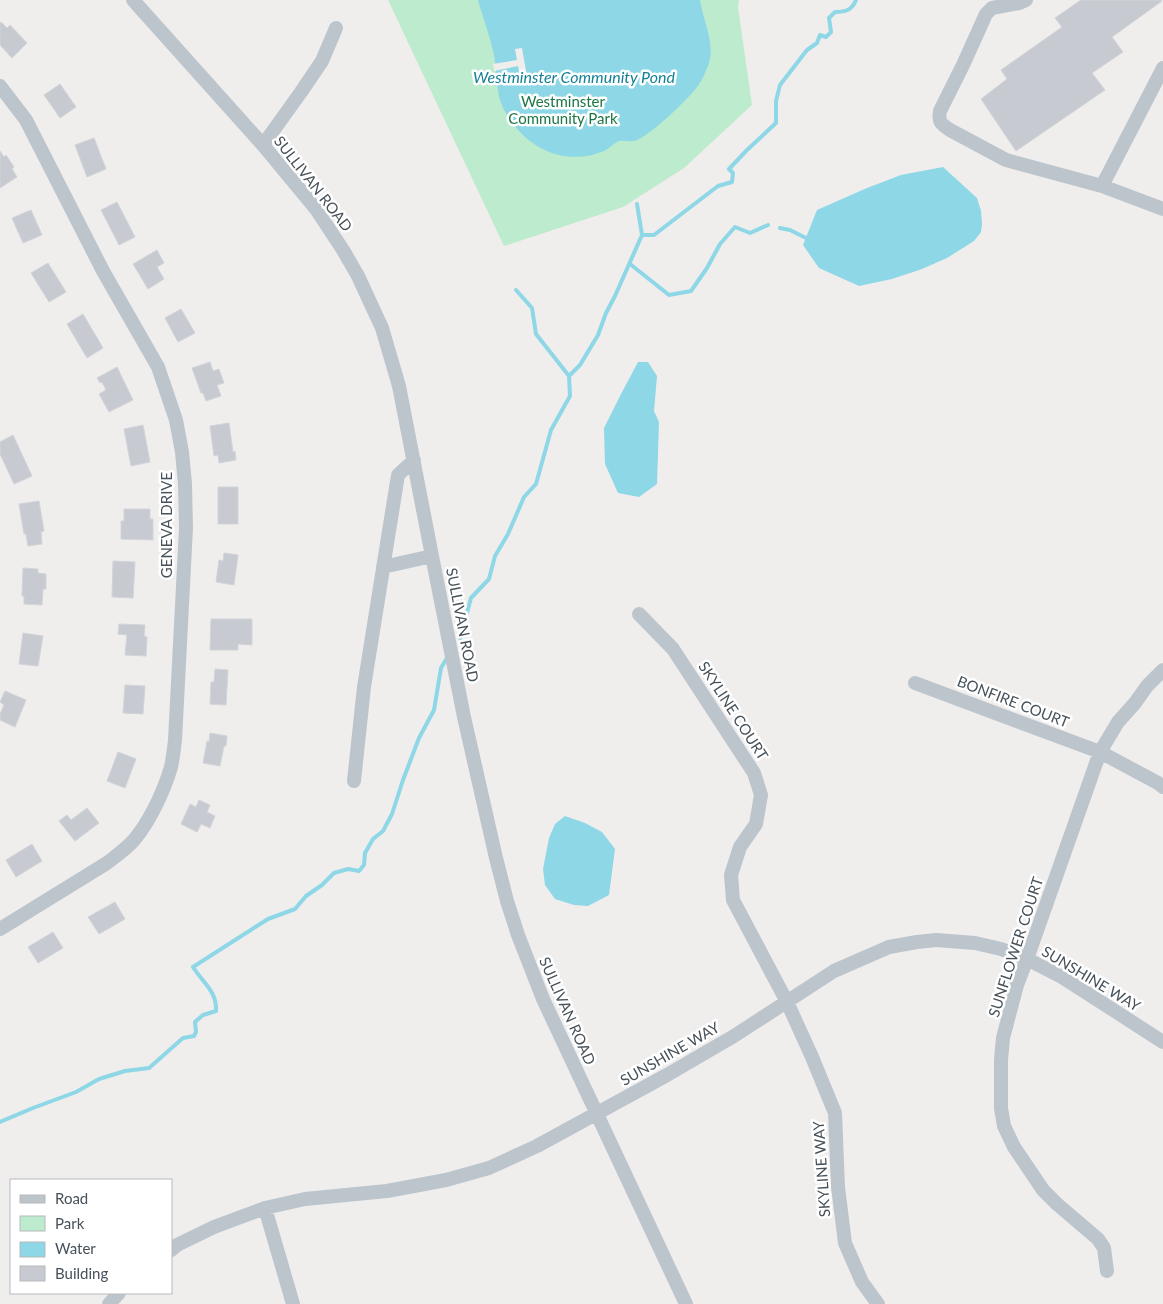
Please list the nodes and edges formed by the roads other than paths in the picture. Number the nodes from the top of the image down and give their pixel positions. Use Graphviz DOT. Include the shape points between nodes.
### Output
graph roads {
  1 [pos="133,0"];
  2 [pos="1026,0"];
  3 [pos="336,28"];
  4 [pos="1163,68"];
  5 [pos="0,86"];
  6 [pos="263,145"];
  7 [pos="1102,186"];
  8 [pos="1163,209"];
  9 [pos="414,460"];
  10 [pos="432,556"];
  11 [pos="383,567"];
  12 [pos="639,614"];
  13 [pos="1163,670"];
  14 [pos="915,683"];
  15 [pos="1100,752"];
  16 [pos="354,780"];
  17 [pos="1163,787"];
  18 [pos="0,929"];
  19 [pos="1027,959"];
  20 [pos="787,1002"];
  21 [pos="1163,1042"];
  22 [pos="596,1114"];
  23 [pos="265,1208"];
  24 [pos="172,1249"];
  25 [pos="1107,1271"];
  26 [pos="119,1294"];
  27 [pos="109,1304"];
  28 [pos="293,1304"];
  29 [pos="686,1304"];
  30 [pos="878,1304"];
  1 -- 6 [label="street, SULLIVAN ROAD"];
  2 -- 7 [label="street" via="992,8 986,14 939,118 950,130 1006,160"];
  3 -- 6 [label="street" via="322,61"];
  4 -- 7 [label="street"];
  5 -- 18 [label="street, GENEVA DRIVE" via="26,120 99,263 158,368 176,420 182,452 186,528 175,740 166,783 133,840 119,853"];
  6 -- 9 [label="street, SULLIVAN ROAD" via="330,230 370,301 400,386"];
  7 -- 8 [label="street"];
  9 -- 10 [label="street, SULLIVAN ROAD"];
  9 -- 11 [label="street" via="398,475"];
  10 -- 11 [label="street"];
  10 -- 22 [label="street, SULLIVAN ROAD" via="507,901 543,999"];
  11 -- 16 [label="street" via="364,687"];
  12 -- 20 [label="street, SKYLINE COURT" via="673,649 754,773 761,795 756,824 740,848 731,875 733,900"];
  13 -- 15 [label="street, SUNFLOWER COURT" via="1118,722"];
  14 -- 15 [label="street, BONFIRE COURT"];
  15 -- 17 [label="street, BONFIRE COURT"];
  15 -- 19 [label="street, SUNFLOWER COURT"];
  19 -- 20 [label="street, SUNSHINE WAY" via="975,944 936,940 908,943 889,947 834,971"];
  19 -- 21 [label="street, SUNSHINE WAY" via="1062,977"];
  19 -- 25 [label="street, SUNFLOWER COURT" via="1003,1038 1001,1108 1004,1126 1043,1190 1098,1239 1104,1248"];
  20 -- 22 [label="street, SUNSHINE WAY"];
  20 -- 30 [label="street, SKYLINE WAY" via="835,1113 844,1243 862,1282"];
  22 -- 23 [label="street, SUNSHINE WAY" via="508,1160 468,1174 387,1191"];
  22 -- 29 [label="street, SULLIVAN ROAD"];
  23 -- 24 [label="street, SUNSHINE WAY" via="214,1227"];
  23 -- 28 [label="street"];
  26 -- 27 [label="street"];
}
